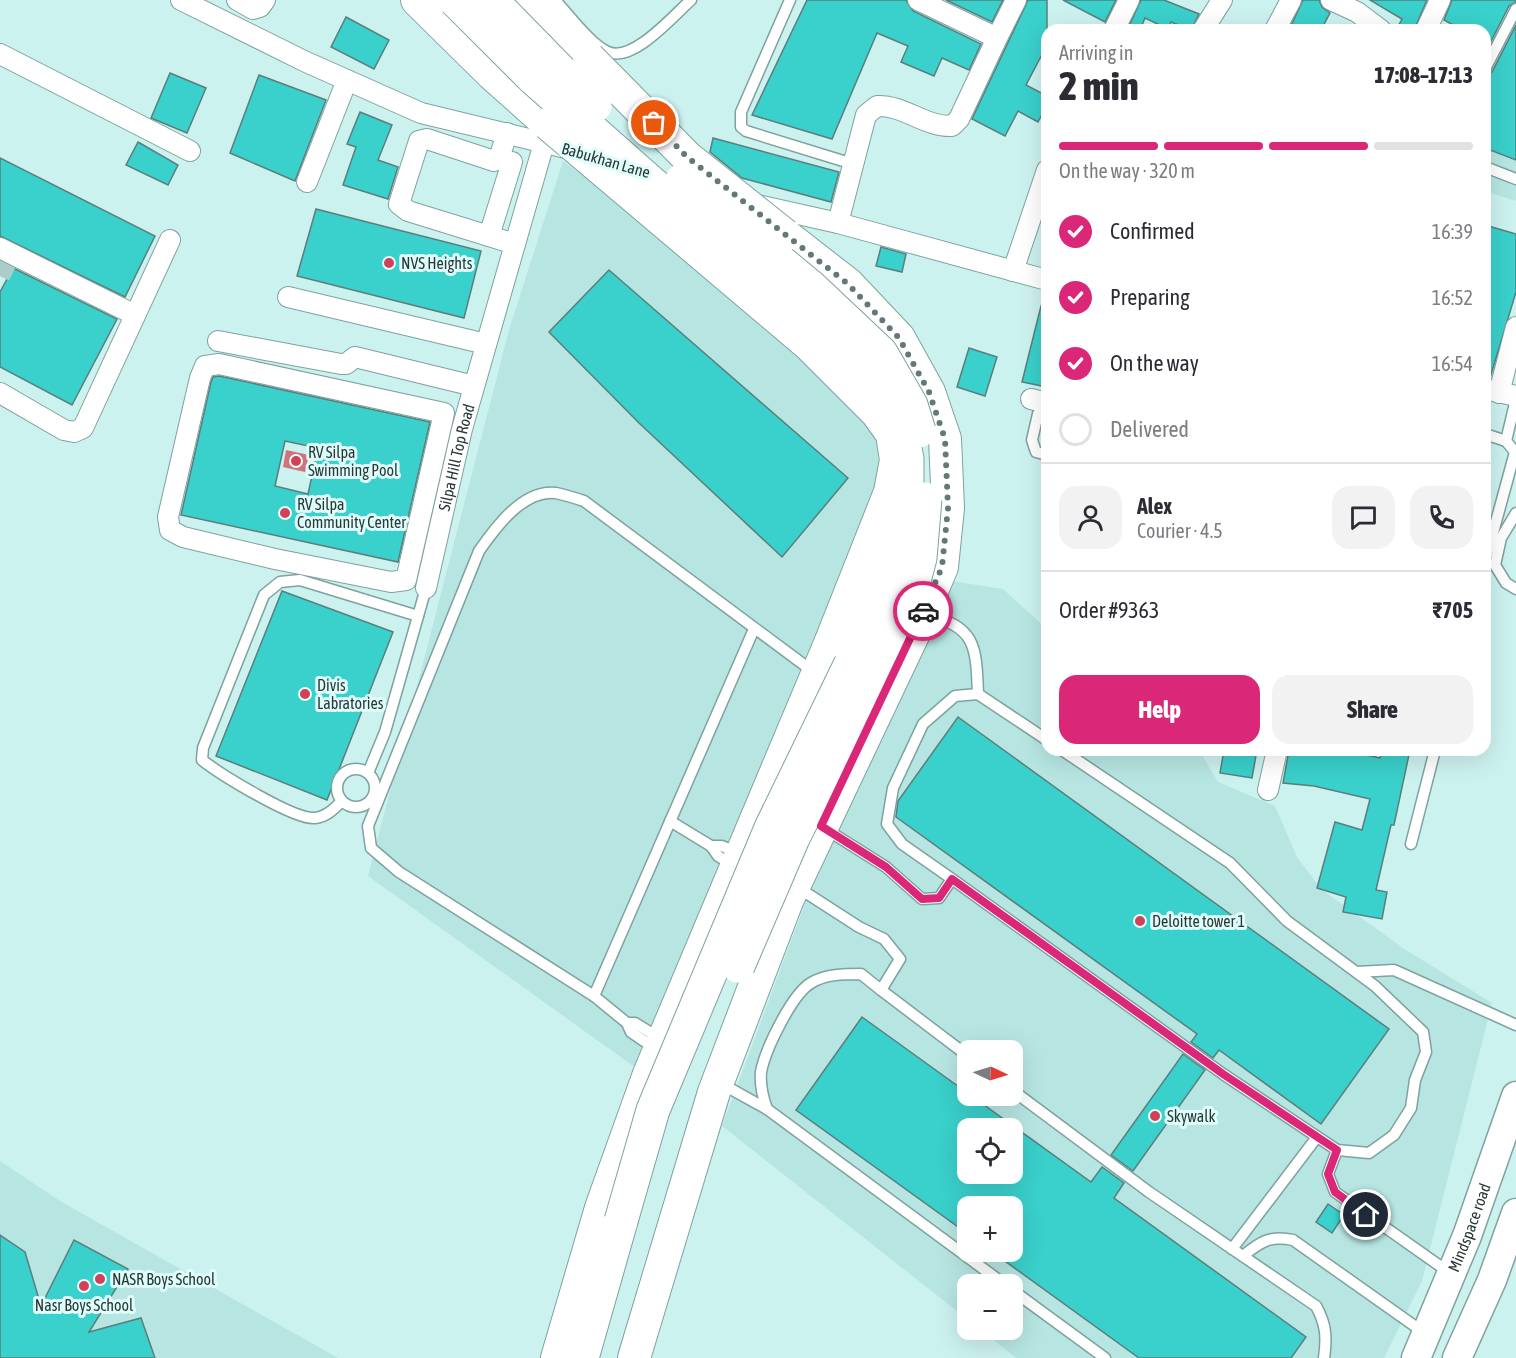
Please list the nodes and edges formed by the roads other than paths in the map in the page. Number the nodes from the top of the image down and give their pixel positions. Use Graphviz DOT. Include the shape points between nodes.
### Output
graph roads {
  1 [pos="181,0"];
  2 [pos="237,0"];
  3 [pos="265,0"];
  4 [pos="417,0"];
  5 [pos="455,0"];
  6 [pos="491,0"];
  7 [pos="532,0"];
  8 [pos="555,0"];
  9 [pos="692,0"];
  10 [pos="790,0"];
  11 [pos="918,0"];
  12 [pos="1016,0"];
  13 [pos="1129,0"];
  14 [pos="1222,0"];
  15 [pos="1291,0"];
  16 [pos="1331,0"];
  17 [pos="1440,0"];
  18 [pos="219,8"];
  19 [pos="1516,9"];
  20 [pos="1352,21"];
  21 [pos="1117,24"];
  22 [pos="1207,24"];
  23 [pos="1278,24"];
  24 [pos="1429,24"];
  25 [pos="997,38"];
  26 [pos="0,54"];
  27 [pos="1491,57"];
  28 [pos="347,80"];
  29 [pos="507,133"];
  30 [pos="546,133"];
  31 [pos="190,151"];
  32 [pos="512,162"];
  33 [pos="853,164"];
  34 [pos="1491,169"];
  35 [pos="1516,179"];
  36 [pos="307,182"];
  37 [pos="1041,188"];
  38 [pos="838,223"];
  39 [pos="489,236"];
  40 [pos="170,240"];
  41 [pos="515,244"];
  42 [pos="0,248"];
  43 [pos="1013,271"];
  44 [pos="1041,278"];
  45 [pos="288,297"];
  46 [pos="135,315"];
  47 [pos="1516,327"];
  48 [pos="218,341"];
  49 [pos="486,344"];
  50 [pos="474,386"];
  51 [pos="0,393"];
  52 [pos="1504,394"];
  53 [pos="1041,414"];
  54 [pos="442,425"];
  55 [pos="462,429"];
  56 [pos="1491,436"];
  57 [pos="1506,441"];
  58 [pos="1041,454"];
  59 [pos="441,470"];
  60 [pos="1516,513"];
  61 [pos="1491,540"];
  62 [pos="426,588"];
  63 [pos="1516,589"];
  64 [pos="922,614"];
  65 [pos="418,616"];
  66 [pos="754,629"];
  67 [pos="817,675"];
  68 [pos="978,694"];
  69 [pos="1041,736"];
  70 [pos="1071,756"];
  71 [pos="1276,756"];
  72 [pos="1433,756"];
  73 [pos="368,772"];
  74 [pos="1268,790"];
  75 [pos="342,801"];
  76 [pos="670,821"];
  77 [pos="821,826"];
  78 [pos="1411,844"];
  79 [pos="739,861"];
  80 [pos="952,879"];
  81 [pos="794,885"];
  82 [pos="717,914"];
  83 [pos="773,939"];
  84 [pos="694,968"];
  85 [pos="1357,972"];
  86 [pos="753,990"];
  87 [pos="881,990"];
  88 [pos="594,996"];
  89 [pos="1516,1025"];
  90 [pos="661,1046"];
  91 [pos="957,1048"];
  92 [pos="718,1082"];
  93 [pos="1516,1096"];
  94 [pos="1023,1098"];
  95 [pos="767,1109"];
  96 [pos="1317,1137"];
  97 [pos="1337,1150"];
  98 [pos="1515,1222"];
  99 [pos="632,1224"];
  100 [pos="1232,1249"];
  101 [pos="1243,1256"];
  102 [pos="1450,1273"];
  103 [pos="990,1274"];
  104 [pos="1023,1298"];
  105 [pos="1421,1346"];
  106 [pos="557,1358"];
  107 [pos="582,1358"];
  108 [pos="606,1358"];
  109 [pos="634,1358"];
  110 [pos="1105,1358"];
  111 [pos="1324,1358"];
  112 [pos="1457,1358"];
  1 -- 18 [label="street, Babukhan Lane"];
  2 -- 3 [label="street" via="253,9"];
  4 -- 30 [label="main road"];
  5 -- 99 [label="highway, bridge" via="534,79 860,367 896,423 907,459 907,515 884,589 771,828 657,1099"];
  6 -- 99 [label="highway, bridge" via="599,110 811,287 881,353 911,405 922,439 927,475 920,558 910,596 793,838 679,1103"];
  7 -- 64 [label="main road, bridge" via="687,157 848,284 899,338 929,392 945,439 948,508 942,567"];
  8 -- 9 [label="lane" via="599,46 609,53 623,54 636,49"];
  10 -- 33 [label="lane" via="741,112 741,127"];
  11 -- 25 [label="street"];
  12 -- 25 [label="street"];
  13 -- 21 [label="street"];
  14 -- 22 [label="street"];
  15 -- 23 [label="street"];
  16 -- 20 [label="street"];
  17 -- 24 [label="street"];
  18 -- 28 [label="street, Babukhan Lane"];
  19 -- 27 [label="lane"];
  25 -- 33 [label="street" via="959,119 952,126 941,126 891,106 877,106 866,116"];
  26 -- 31 [label="street"];
  28 -- 29 [label="street, Babukhan Lane" via="421,113"];
  28 -- 36 [label="street"];
  29 -- 30 [label="street, Babukhan Lane"];
  29 -- 39 [label="street" via="494,161 427,140 419,141 399,200 408,211"];
  30 -- 38 [label="street, Babukhan Lane" via="715,195"];
  30 -- 41 [label="street, Silpa Hill Top Road"];
  30 -- 67 [label="main road, bridge" via="808,344 877,413 892,434 896,460 890,492"];
  32 -- 39 [label="street"];
  33 -- 38 [label="street"];
  34 -- 35 [label="lane"];
  37 -- 43 [label="street"];
  38 -- 43 [label="street, Babukhan Lane"];
  39 -- 41 [label="street"];
  40 -- 46 [label="street"];
  41 -- 49 [label="street, Silpa Hill Top Road"];
  42 -- 46 [label="street"];
  43 -- 44 [label="street, Babukhan Lane"];
  45 -- 49 [label="street"];
  46 -- 51 [label="street" via="83,428 74,432 64,430"];
  47 -- 52 [label="street"];
  48 -- 50 [label="street" via="341,364 355,357"];
  49 -- 50 [label="street, Silpa Hill Top Road"];
  50 -- 55 [label="street, Silpa Hill Top Road"];
  52 -- 57 [label="lane"];
  53 -- 58 [label="lane" via="1032,440 1035,452"];
  54 -- 55 [label="street"];
  54 -- 59 [label="street"];
  54 -- 59 [label="street" via="445,416 441,411 219,364 205,366 168,517 170,530 183,537 275,559 391,582 406,580"];
  55 -- 59 [label="street, Silpa Hill Top Road"];
  56 -- 57 [label="lane"];
  57 -- 61 [label="lane" via="1515,452"];
  59 -- 62 [label="street, Silpa Hill Top Road"];
  60 -- 63 [label="lane" via="1501,538 1495,565 1506,583"];
  62 -- 65 [label="lane, Silpa Hill Top Road"];
  64 -- 68 [label="lane" via="943,618 967,633 976,657"];
  64 -- 77 [label="main road"];
  65 -- 73 [label="lane, Silpa Hill Top Road" via="385,732"];
  65 -- 75 [label="lane" via="300,580 280,582 264,595 203,748 202,760 287,811 304,817 324,816"];
  66 -- 67 [label="lane"];
  66 -- 76 [label="lane"];
  66 -- 88 [label="lane" via="584,501 554,493 531,498 500,522 479,551 368,826 371,848 399,872"];
  67 -- 79 [label="main road"];
  68 -- 69 [label="lane"];
  68 -- 80 [label="lane" via="955,696 923,724 893,788 887,825 902,844"];
  70 -- 85 [label="lane" via="1230,863 1287,921"];
  71 -- 74 [label="street"];
  72 -- 78 [label="lane"];
  73 -- 75 [label="lane" via="350,770 340,777 337,789"];
  73 -- 75 [label="lane" via="375,783 370,801 360,807"];
  76 -- 79 [label="lane" via="711,846 718,856"];
  76 -- 88 [label="lane"];
  77 -- 80 [label="lane" via="886,867 922,899 939,898"];
  77 -- 81 [label="main road"];
  79 -- 82 [label="main road"];
  80 -- 96 [label="lane"];
  81 -- 83 [label="main road"];
  81 -- 87 [label="lane" via="884,939 900,959"];
  82 -- 83 [label="main road"];
  82 -- 84 [label="main road"];
  83 -- 86 [label="main road"];
  84 -- 86 [label="main road"];
  84 -- 90 [label="main road"];
  85 -- 89 [label="lane" via="1394,970"];
  85 -- 97 [label="lane" via="1423,1032 1426,1052 1415,1080 1411,1108 1394,1135 1369,1153"];
  86 -- 92 [label="main road"];
  87 -- 91 [label="lane"];
  87 -- 95 [label="lane" via="861,974 841,974 813,981 799,992 785,1012 761,1072"];
  88 -- 90 [label="lane" via="627,1023 631,1032"];
  90 -- 106 [label="main road" via="601,1208"];
  92 -- 95 [label="lane"];
  92 -- 109 [label="main road"];
  93 -- 102 [label="main road, Mindspace road" via="1467,1236"];
  94 -- 100 [label="lane"];
  95 -- 103 [label="lane"];
  96 -- 97 [label="lane"];
  96 -- 100 [label="lane"];
  97 -- 102 [label="lane" via="1328,1174 1335,1192"];
  98 -- 112 [label="main road"];
  99 -- 107 [label="highway"];
  99 -- 108 [label="highway"];
  100 -- 101 [label="lane"];
  101 -- 105 [label="lane" via="1265,1239 1293,1240"];
  101 -- 111 [label="lane" via="1316,1306 1325,1322"];
  102 -- 105 [label="main road, Mindspace road"];
  104 -- 110 [label="lane"];
}
